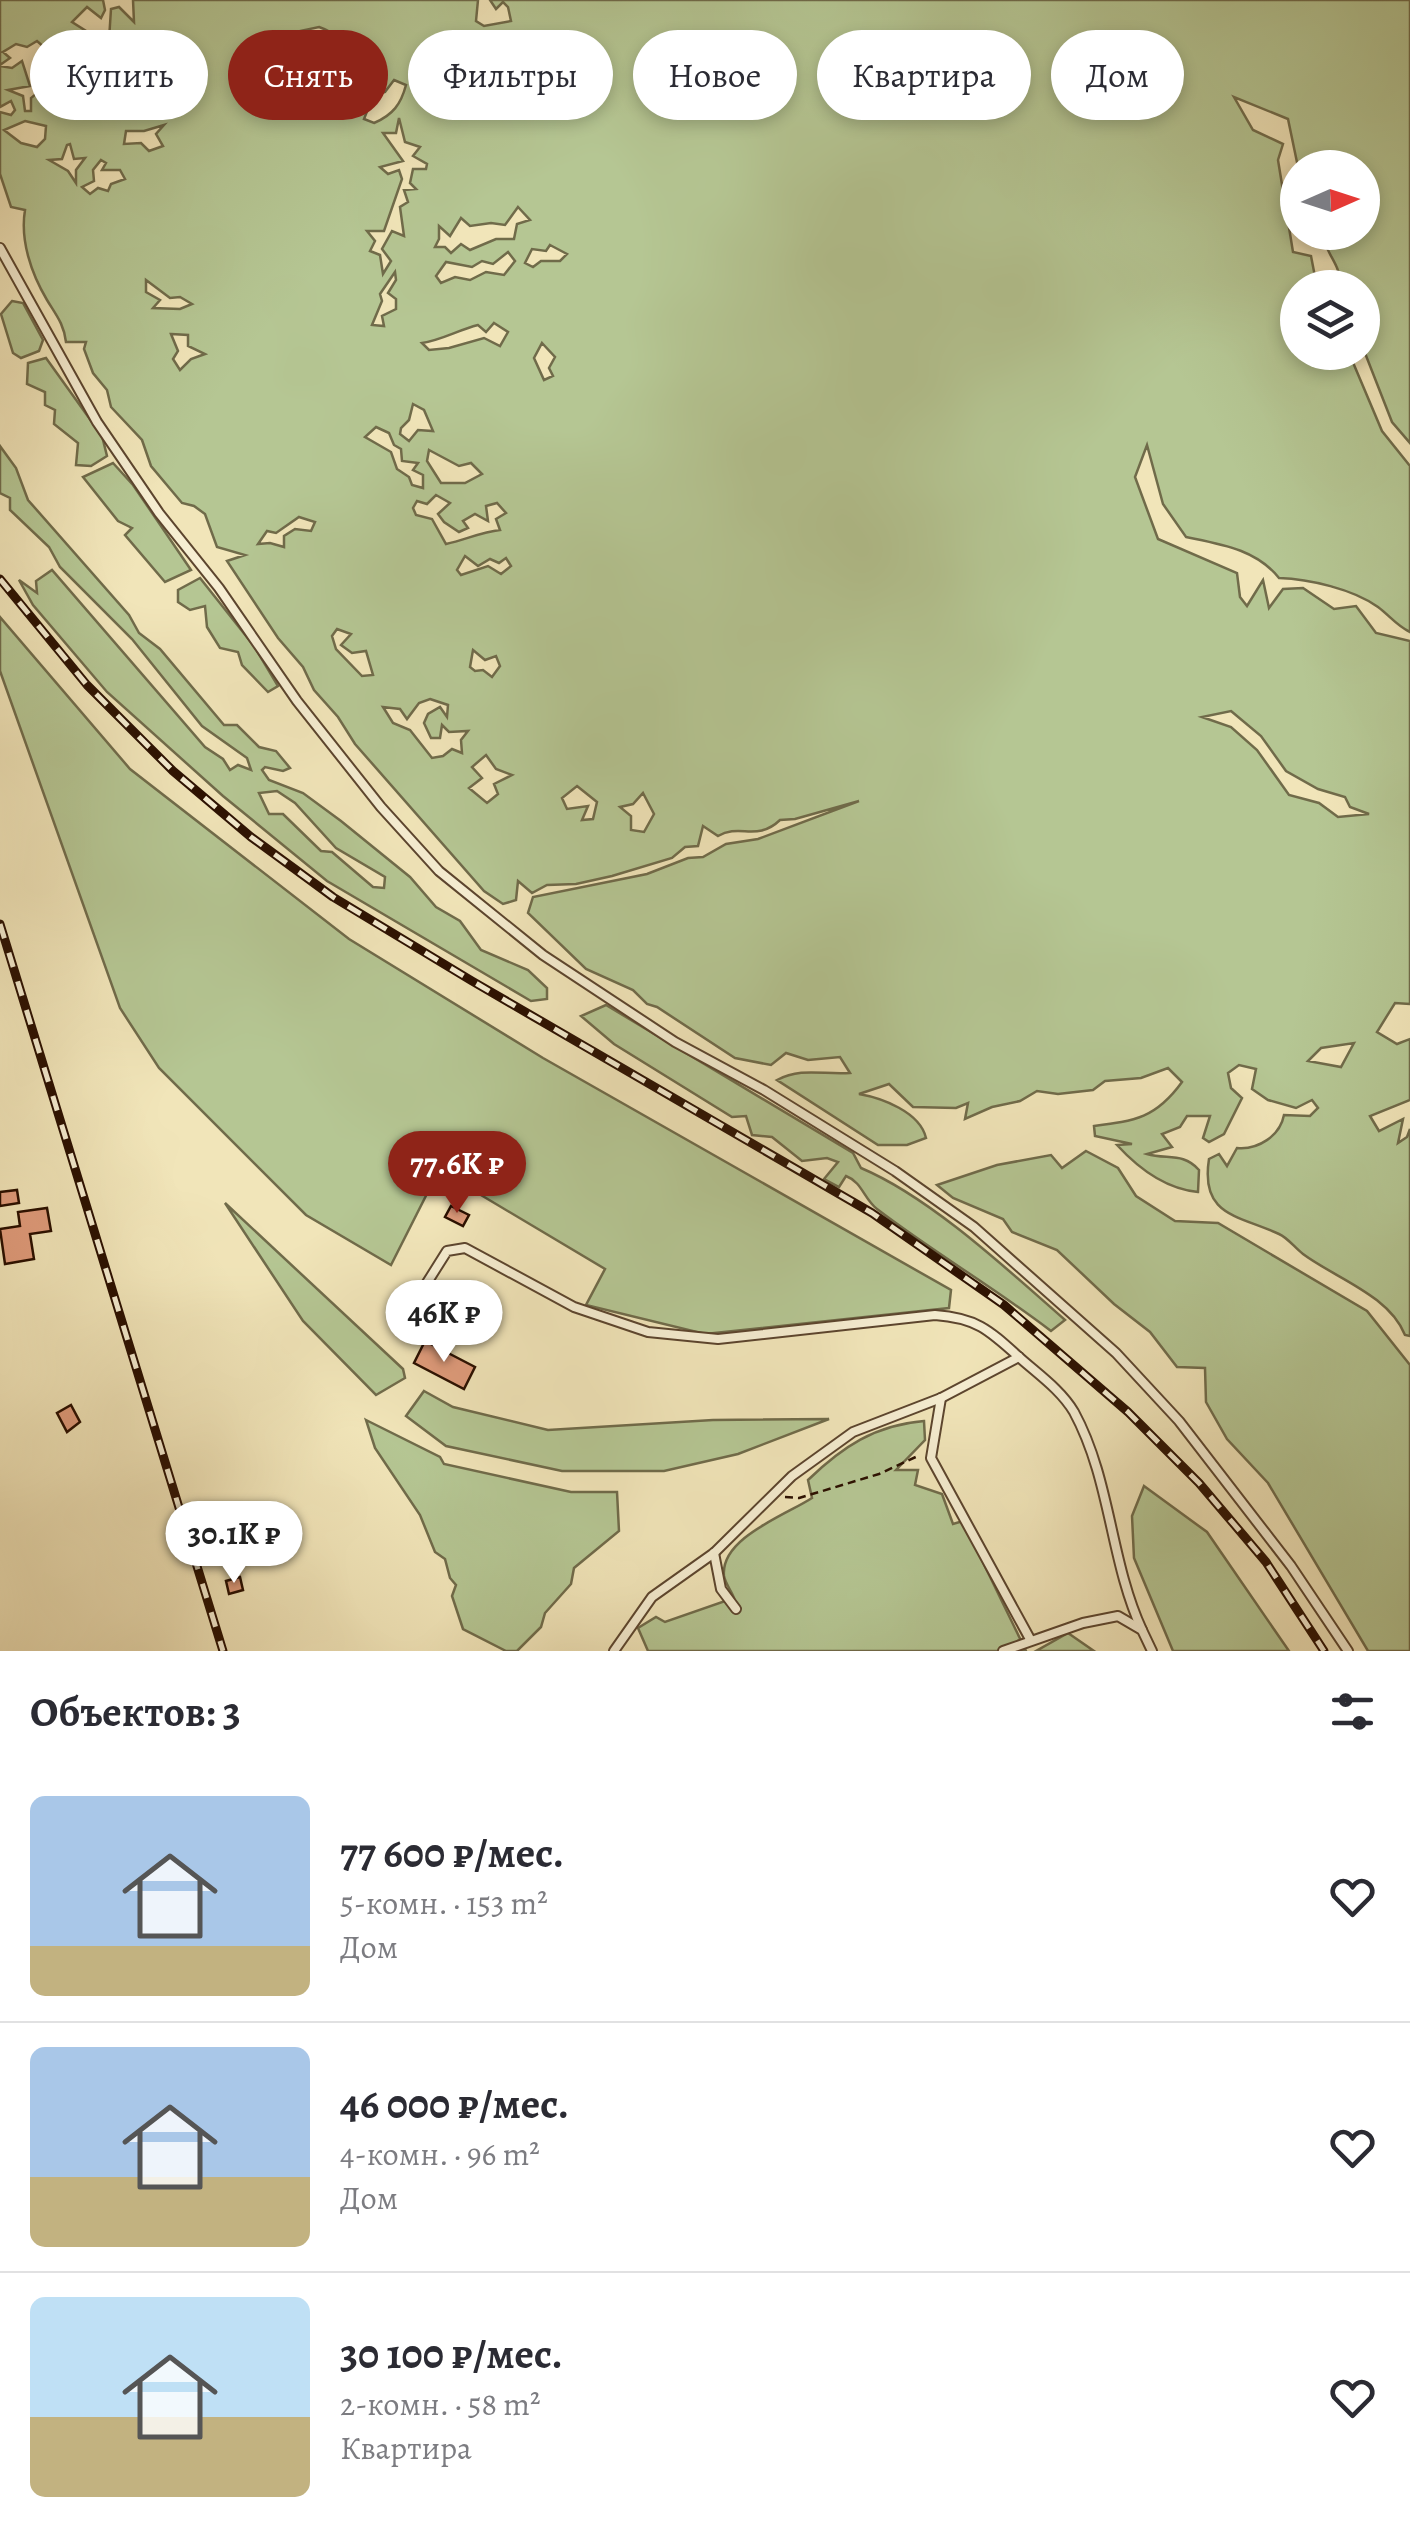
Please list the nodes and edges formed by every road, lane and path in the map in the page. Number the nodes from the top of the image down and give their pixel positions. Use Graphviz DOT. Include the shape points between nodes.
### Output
graph roads {
  1 [pos="0,248"];
  2 [pos="400,1324"];
  3 [pos="1019,1356"];
  4 [pos="941,1398"];
  5 [pos="930,1458"];
  6 [pos="768,1497"];
  7 [pos="714,1553"];
  8 [pos="736,1609"];
  9 [pos="1142,1630"];
  10 [pos="1030,1639"];
  11 [pos="614,1651"];
  12 [pos="1003,1651"];
  13 [pos="1152,1651"];
  14 [pos="1348,1651"];
  1 -- 14 [label="lane" via="97,422 158,512 296,701 440,870 543,956 895,1171 974,1227 1116,1352 1179,1421"];
  2 -- 3 [label="lane" via="447,1251 464,1248 584,1312 648,1332 718,1339 935,1315 988,1328"];
  3 -- 4 [label="lane"];
  3 -- 9 [label="lane" via="1072,1410 1104,1492"];
  4 -- 5 [label="lane"];
  4 -- 6 [label="lane" via="853,1432"];
  5 -- 6 [label="path" via="920,1455 798,1498"];
  5 -- 10 [label="lane"];
  6 -- 7 [label="lane"];
  7 -- 8 [label="lane" via="721,1589"];
  7 -- 11 [label="lane" via="652,1597"];
  9 -- 10 [label="lane" via="1118,1616 1104,1617"];
  9 -- 13 [label="lane"];
  10 -- 12 [label="lane"];
}
